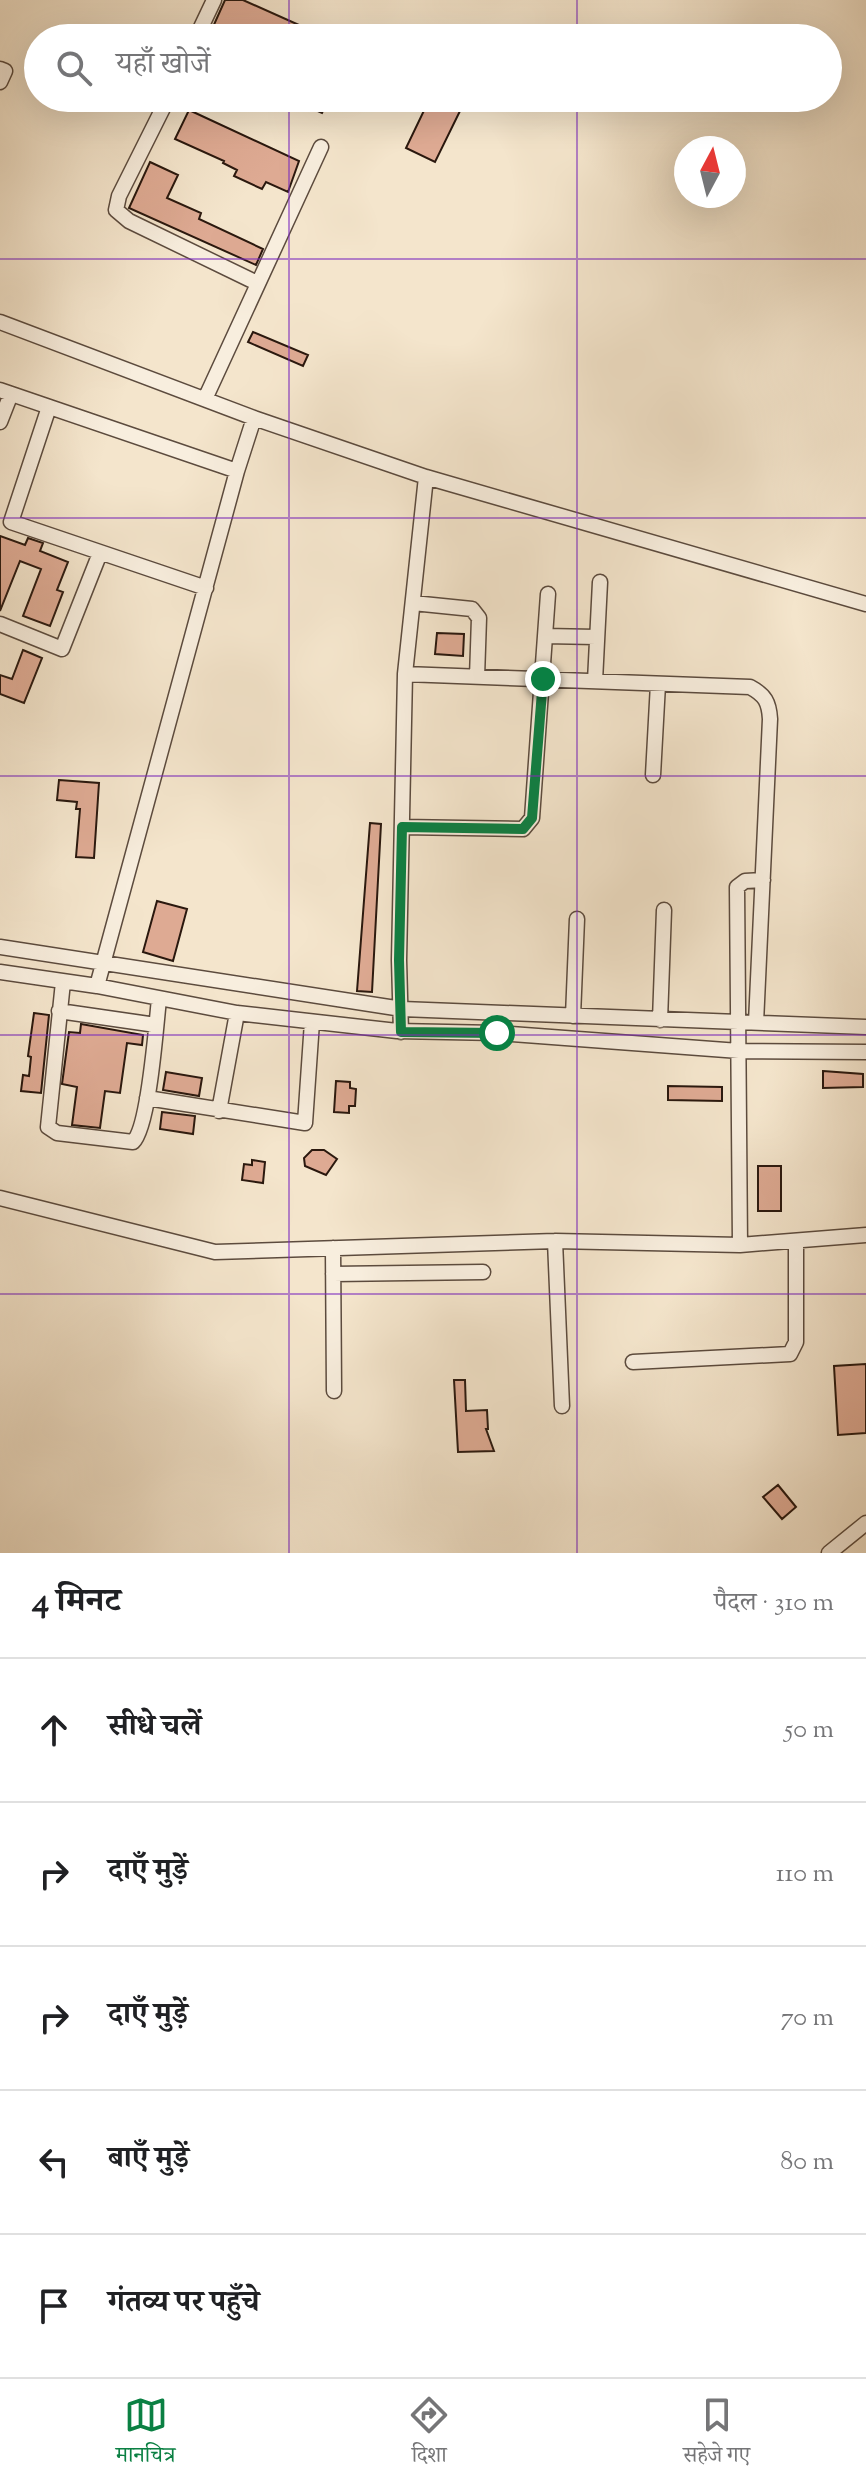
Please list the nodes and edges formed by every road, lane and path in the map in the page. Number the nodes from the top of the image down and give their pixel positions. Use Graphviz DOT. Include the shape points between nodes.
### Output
graph roads {
  1 [pos="214,0"];
  2 [pos="203,24"];
  3 [pos="0,69"];
  4 [pos="0,82"];
  5 [pos="161,112"];
  6 [pos="321,147"];
  7 [pos="257,283"];
  8 [pos="0,322"];
  9 [pos="5,392"];
  10 [pos="205,399"];
  11 [pos="49,407"];
  12 [pos="254,418"];
  13 [pos="0,422"];
  14 [pos="237,471"];
  15 [pos="426,477"];
  16 [pos="100,553"];
  17 [pos="600,582"];
  18 [pos="206,588"];
  19 [pos="548,594"];
  20 [pos="413,603"];
  21 [pos="866,604"];
  22 [pos="0,624"];
  23 [pos="545,636"];
  24 [pos="596,637"];
  25 [pos="405,674"];
  26 [pos="477,677"];
  27 [pos="543,679"];
  28 [pos="595,681"];
  29 [pos="658,684"];
  30 [pos="653,775"];
  31 [pos="402,827"];
  32 [pos="763,880"];
  33 [pos="664,910"];
  34 [pos="577,919"];
  35 [pos="0,947"];
  36 [pos="103,963"];
  37 [pos="0,972"];
  38 [pos="63,982"];
  39 [pos="97,986"];
  40 [pos="159,999"];
  41 [pos="402,1009"];
  42 [pos="59,1011"];
  43 [pos="237,1013"];
  44 [pos="573,1016"];
  45 [pos="660,1020"];
  46 [pos="312,1022"];
  47 [pos="739,1022"];
  48 [pos="756,1023"];
  49 [pos="156,1025"];
  50 [pos="866,1027"];
  51 [pos="401,1032"];
  52 [pos="739,1051"];
  53 [pos="866,1052"];
  54 [pos="147,1098"];
  55 [pos="219,1111"];
  56 [pos="0,1198"];
  57 [pos="866,1235"];
  58 [pos="555,1241"];
  59 [pos="796,1241"];
  60 [pos="740,1245"];
  61 [pos="333,1248"];
  62 [pos="483,1272"];
  63 [pos="333,1274"];
  64 [pos="633,1362"];
  65 [pos="334,1391"];
  66 [pos="562,1406"];
  67 [pos="866,1523"];
  68 [pos="829,1553"];
  1 -- 2 [label="street"];
  3 -- 4 [label="street" via="5,71"];
  5 -- 7 [label="street" via="116,210"];
  6 -- 7 [label="street"];
  7 -- 10 [label="street"];
  8 -- 10 [label="street"];
  9 -- 11 [label="street"];
  9 -- 13 [label="street"];
  10 -- 12 [label="street"];
  11 -- 14 [label="street"];
  11 -- 16 [label="street" via="11,522"];
  12 -- 14 [label="street"];
  12 -- 15 [label="street"];
  14 -- 18 [label="street"];
  15 -- 20 [label="street"];
  15 -- 21 [label="street"];
  16 -- 18 [label="street"];
  16 -- 22 [label="street" via="62,649"];
  17 -- 24 [label="street"];
  18 -- 36 [label="street"];
  19 -- 23 [label="street"];
  20 -- 25 [label="street"];
  20 -- 26 [label="street" via="477,613"];
  23 -- 24 [label="street"];
  23 -- 27 [label="street"];
  24 -- 28 [label="street"];
  25 -- 26 [label="street"];
  25 -- 31 [label="street"];
  26 -- 27 [label="street"];
  27 -- 28 [label="street"];
  27 -- 31 [label="street" via="529,825"];
  28 -- 29 [label="street"];
  29 -- 30 [label="street"];
  29 -- 32 [label="street" via="750,687 763,694 770,719"];
  31 -- 41 [label="street"];
  32 -- 47 [label="street" via="737,887"];
  32 -- 48 [label="street"];
  33 -- 45 [label="street"];
  34 -- 44 [label="street"];
  35 -- 36 [label="street"];
  36 -- 39 [label="street"];
  36 -- 41 [label="street"];
  37 -- 38 [label="street"];
  38 -- 39 [label="street"];
  38 -- 42 [label="street"];
  39 -- 40 [label="street"];
  40 -- 43 [label="street"];
  40 -- 49 [label="street"];
  41 -- 44 [label="street"];
  41 -- 51 [label="street"];
  42 -- 49 [label="street"];
  42 -- 54 [label="street" via="48,1127 57,1133 133,1142 139,1137"];
  43 -- 46 [label="street"];
  43 -- 55 [label="street"];
  44 -- 45 [label="street"];
  45 -- 47 [label="street"];
  46 -- 51 [label="street"];
  46 -- 55 [label="street" via="305,1123"];
  47 -- 48 [label="street"];
  47 -- 52 [label="street"];
  48 -- 50 [label="street"];
  49 -- 54 [label="street"];
  51 -- 52 [label="street" via="497,1033"];
  52 -- 53 [label="street"];
  52 -- 60 [label="street"];
  54 -- 55 [label="street"];
  56 -- 61 [label="street" via="215,1252"];
  57 -- 59 [label="street"];
  58 -- 60 [label="street"];
  58 -- 61 [label="street"];
  58 -- 66 [label="street"];
  59 -- 60 [label="street"];
  59 -- 64 [label="street" via="796,1342 790,1354"];
  61 -- 63 [label="street"];
  62 -- 63 [label="street"];
  63 -- 65 [label="street"];
  67 -- 68 [label="street"];
}
